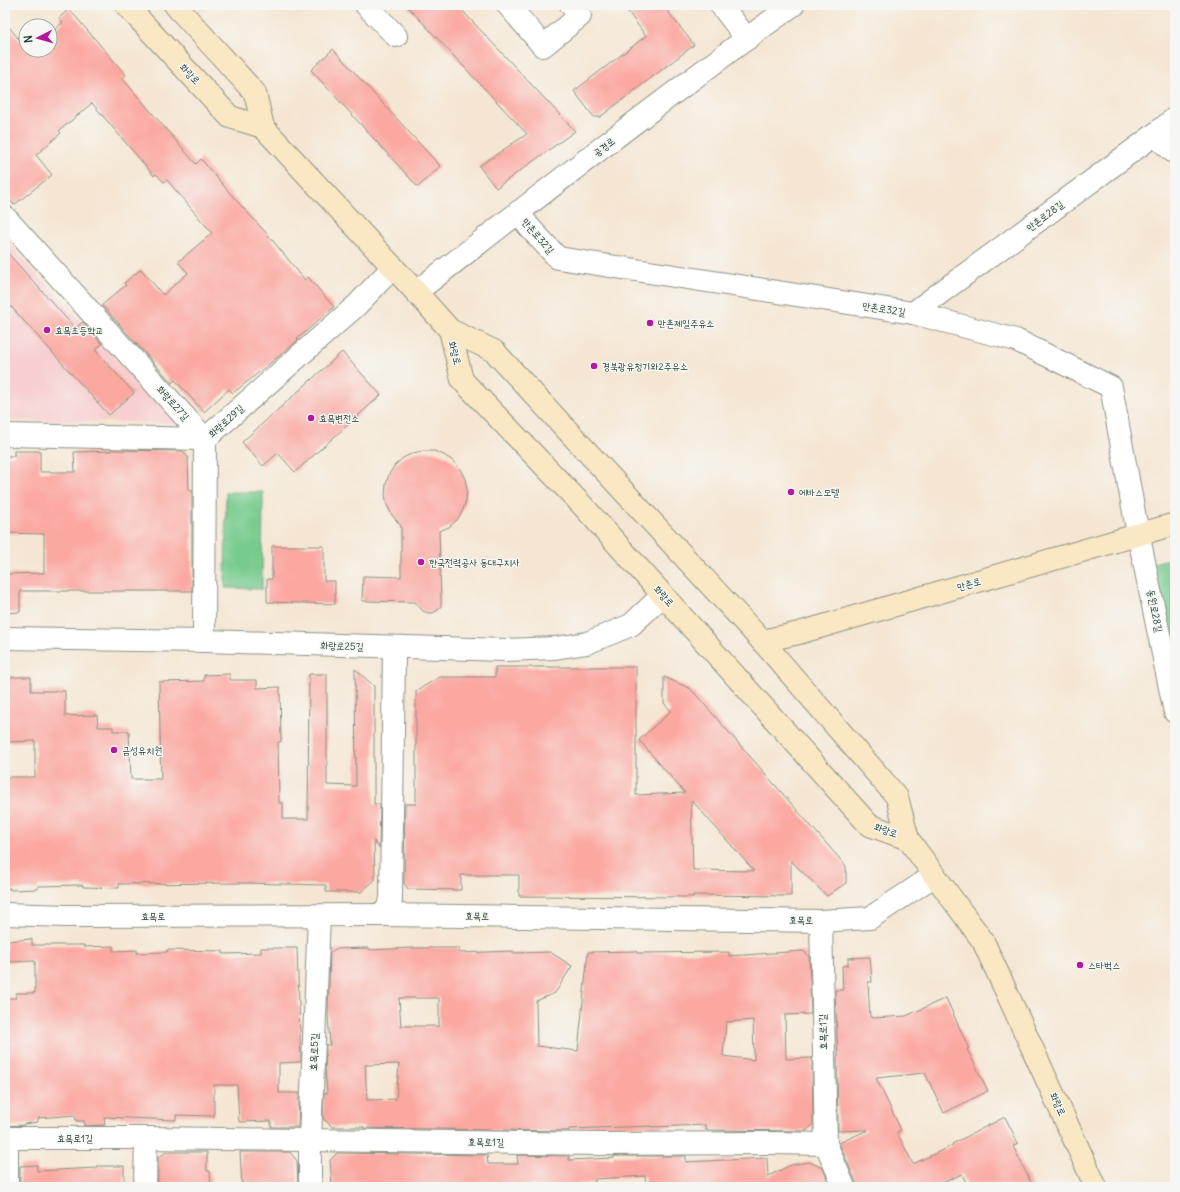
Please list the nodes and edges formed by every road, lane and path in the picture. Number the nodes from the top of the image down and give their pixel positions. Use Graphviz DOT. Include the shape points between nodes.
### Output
graph roads {
  1 [pos="126,5"];
  2 [pos="175,5"];
  3 [pos="366,5"];
  4 [pos="508,5"];
  5 [pos="571,5"];
  6 [pos="721,5"];
  7 [pos="793,5"];
  8 [pos="396,36"];
  9 [pos="747,39"];
  10 [pos="1175,118"];
  11 [pos="264,127"];
  12 [pos="1154,135"];
  13 [pos="1175,153"];
  14 [pos="518,212"];
  15 [pos="5,217"];
  16 [pos="393,267"];
  17 [pos="416,292"];
  18 [pos="913,313"];
  19 [pos="450,330"];
  20 [pos="5,435"];
  21 [pos="205,439"];
  22 [pos="1175,524"];
  23 [pos="1139,535"];
  24 [pos="663,595"];
  25 [pos="5,638"];
  26 [pos="762,640"];
  27 [pos="204,641"];
  28 [pos="394,648"];
  29 [pos="1175,712"];
  30 [pos="908,839"];
  31 [pos="935,875"];
  32 [pos="5,914"];
  33 [pos="384,915"];
  34 [pos="319,916"];
  35 [pos="821,921"];
  36 [pos="6,1138"];
  37 [pos="146,1138"];
  38 [pos="310,1140"];
  39 [pos="826,1144"];
  40 [pos="7,1187"];
  41 [pos="145,1187"];
  42 [pos="310,1187"];
  43 [pos="844,1187"];
  44 [pos="1096,1187"];
  1 -- 11 [label="main road, 화랑로" via="230,117"];
  2 -- 11 [label="main road, 화랑로" via="255,93"];
  3 -- 8 [label="street"];
  4 -- 5 [label="street" via="543,46 580,16"];
  6 -- 9 [label="street"];
  7 -- 9 [label="street, 공경로"];
  9 -- 14 [label="street, 공경로"];
  10 -- 12 [label="street, 만촌로28길"];
  11 -- 16 [label="main road, 화랑로"];
  12 -- 13 [label="street"];
  12 -- 18 [label="street, 만촌로28길"];
  14 -- 17 [label="street, 공경로"];
  14 -- 18 [label="street, 만촌로32길" via="558,258"];
  15 -- 21 [label="street, 화랑로27길"];
  16 -- 17 [label="main road, 화랑로"];
  16 -- 21 [label="street, 화랑로29길" via="357,305"];
  17 -- 19 [label="main road, 화랑로"];
  18 -- 23 [label="street, 만촌로32길" via="1016,340 1111,387"];
  19 -- 24 [label="main road, 화랑로" via="462,380 583,506"];
  19 -- 26 [label="main road, 화랑로" via="494,351"];
  20 -- 21 [label="street, 화랑로29길"];
  21 -- 27 [label="street"];
  22 -- 23 [label="main road, 만촌로"];
  23 -- 26 [label="main road, 만촌로" via="799,633"];
  23 -- 29 [label="street, 동원로28길"];
  24 -- 28 [label="street, 화랑로25길" via="631,625 587,643 555,648 506,650"];
  24 -- 30 [label="main road, 화랑로" via="869,825"];
  25 -- 27 [label="street, 화랑로25길"];
  26 -- 30 [label="main road, 화랑로" via="897,797"];
  27 -- 28 [label="street, 화랑로25길"];
  28 -- 33 [label="street" via="391,900"];
  30 -- 31 [label="main road, 화랑로"];
  31 -- 35 [label="street, 효목로" via="870,918"];
  31 -- 44 [label="main road, 화랑로" via="983,940"];
  32 -- 34 [label="street, 효목로"];
  33 -- 34 [label="street, 효목로"];
  33 -- 35 [label="street, 효목로"];
  34 -- 38 [label="street, 효목로5길"];
  35 -- 39 [label="street, 효목로1길"];
  36 -- 37 [label="street, 효목로1길"];
  36 -- 40 [label="street"];
  37 -- 38 [label="street, 효목로1길"];
  37 -- 41 [label="street"];
  38 -- 39 [label="street, 효목로1길"];
  38 -- 42 [label="street, 효목로5길"];
  39 -- 43 [label="street, 효목로1길"];
}
